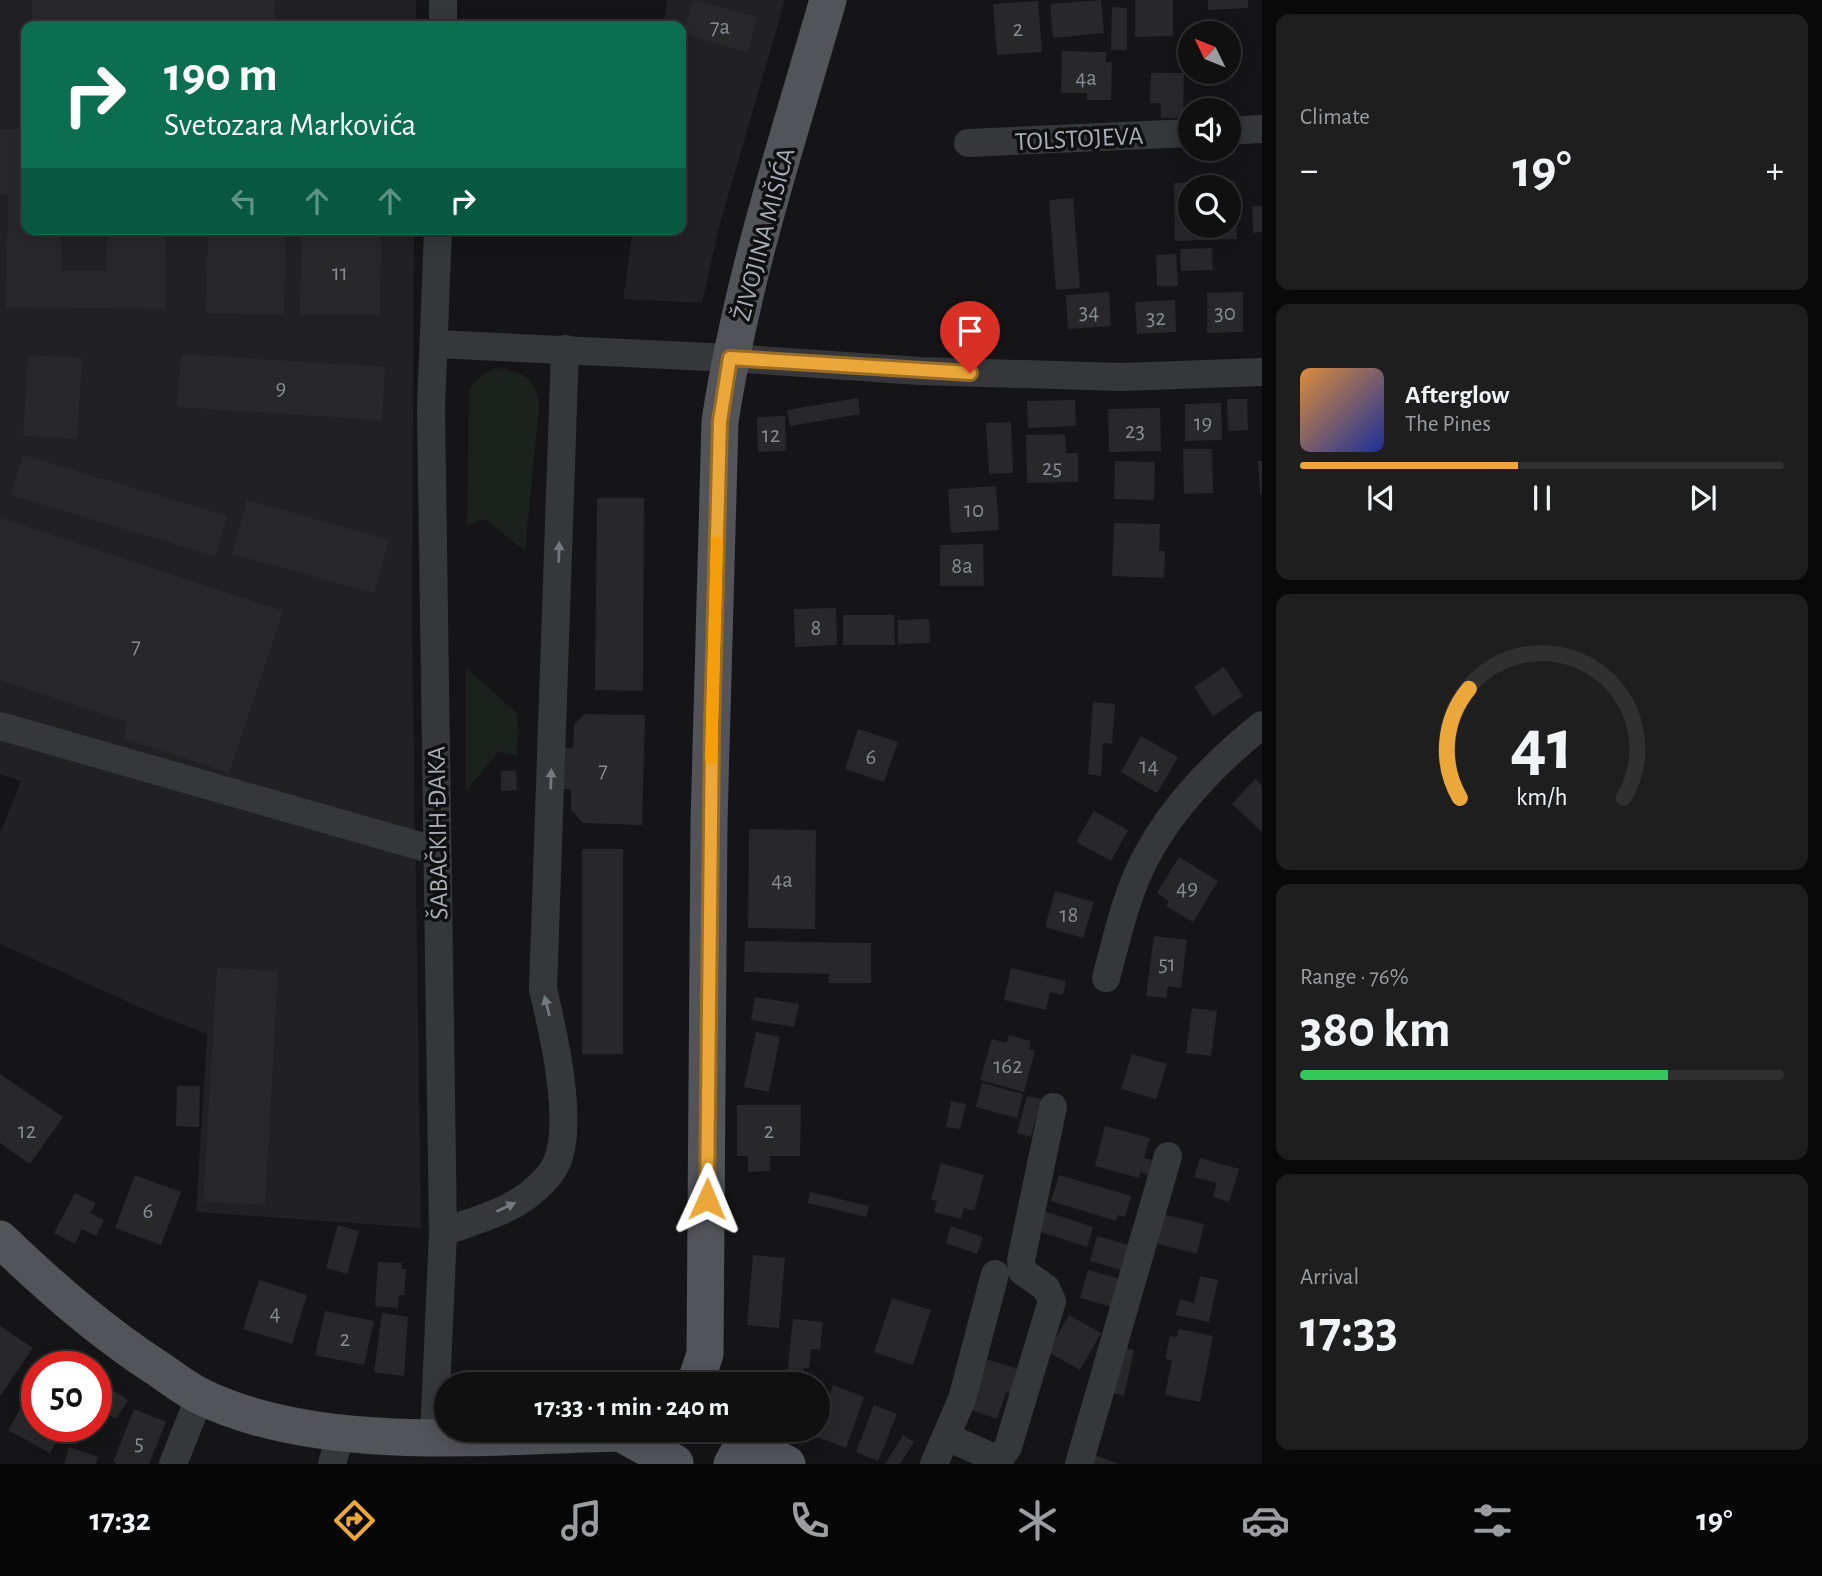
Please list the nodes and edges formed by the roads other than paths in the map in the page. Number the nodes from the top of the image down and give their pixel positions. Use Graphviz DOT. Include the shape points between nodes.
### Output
graph roads {
  1 [pos="443,0"];
  2 [pos="828,0"];
  3 [pos="443,21"];
  4 [pos="1262,129"];
  5 [pos="1241,130"];
  6 [pos="1178,134"];
  7 [pos="968,143"];
  8 [pos="438,235"];
  9 [pos="435,344"];
  10 [pos="565,349"];
  11 [pos="730,358"];
  12 [pos="1262,372"];
  13 [pos="1262,725"];
  14 [pos="0,726"];
  15 [pos="437,851"];
  16 [pos="1106,978"];
  17 [pos="1053,1107"];
  18 [pos="1168,1156"];
  19 [pos="443,1233"];
  20 [pos="0,1239"];
  21 [pos="995,1274"];
  22 [pos="437,1372"];
  23 [pos="707,1372"];
  24 [pos="200,1396"];
  25 [pos="434,1437"];
  26 [pos="947,1437"];
  27 [pos="641,1442"];
  28 [pos="665,1442"];
  29 [pos="337,1448"];
  30 [pos="756,1448"];
  31 [pos="173,1464"];
  32 [pos="675,1464"];
  33 [pos="732,1464"];
  34 [pos="934,1464"];
  35 [pos="1079,1464"];
  1 -- 3 [label="street"];
  2 -- 11 [label="main road, ŽIVOJINA MIŠIĆA"];
  4 -- 5 [label="street"];
  6 -- 7 [label="street, TOLSTOJEVA"];
  8 -- 9 [label="street, ŠABAČKIH ĐAKA"];
  9 -- 10 [label="street"];
  9 -- 15 [label="street, ŠABAČKIH ĐAKA" via="431,409"];
  10 -- 11 [label="street"];
  19 -- 10 [label="street, one-way" via="506,1208 545,1181 557,1163 564,1133 556,1045 543,989"];
  11 -- 12 [label="street" via="1081,376"];
  11 -- 23 [label="main road, ŽIVOJINA MIŠIĆA" via="720,421 710,784"];
  13 -- 16 [label="street" via="1217,763 1184,801 1146,858 1124,911"];
  14 -- 15 [label="street"];
  15 -- 19 [label="street, ŠABAČKIH ĐAKA"];
  17 -- 26 [label="street" via="1021,1260 1022,1271 1046,1288 1052,1301 1008,1447 1001,1457 990,1456"];
  18 -- 35 [label="street"];
  19 -- 22 [label="street, ŠABAČKIH ĐAKA"];
  20 -- 24 [label="main road" via="116,1342"];
  21 -- 26 [label="street" via="962,1399"];
  24 -- 29 [label="main road" via="304,1429"];
  24 -- 31 [label="street"];
  25 -- 29 [label="main road"];
  26 -- 34 [label="street"];
  27 -- 32 [label="main road"];
  28 -- 32 [label="main road"];
  30 -- 33 [label="main road" via="741,1448"];
}
